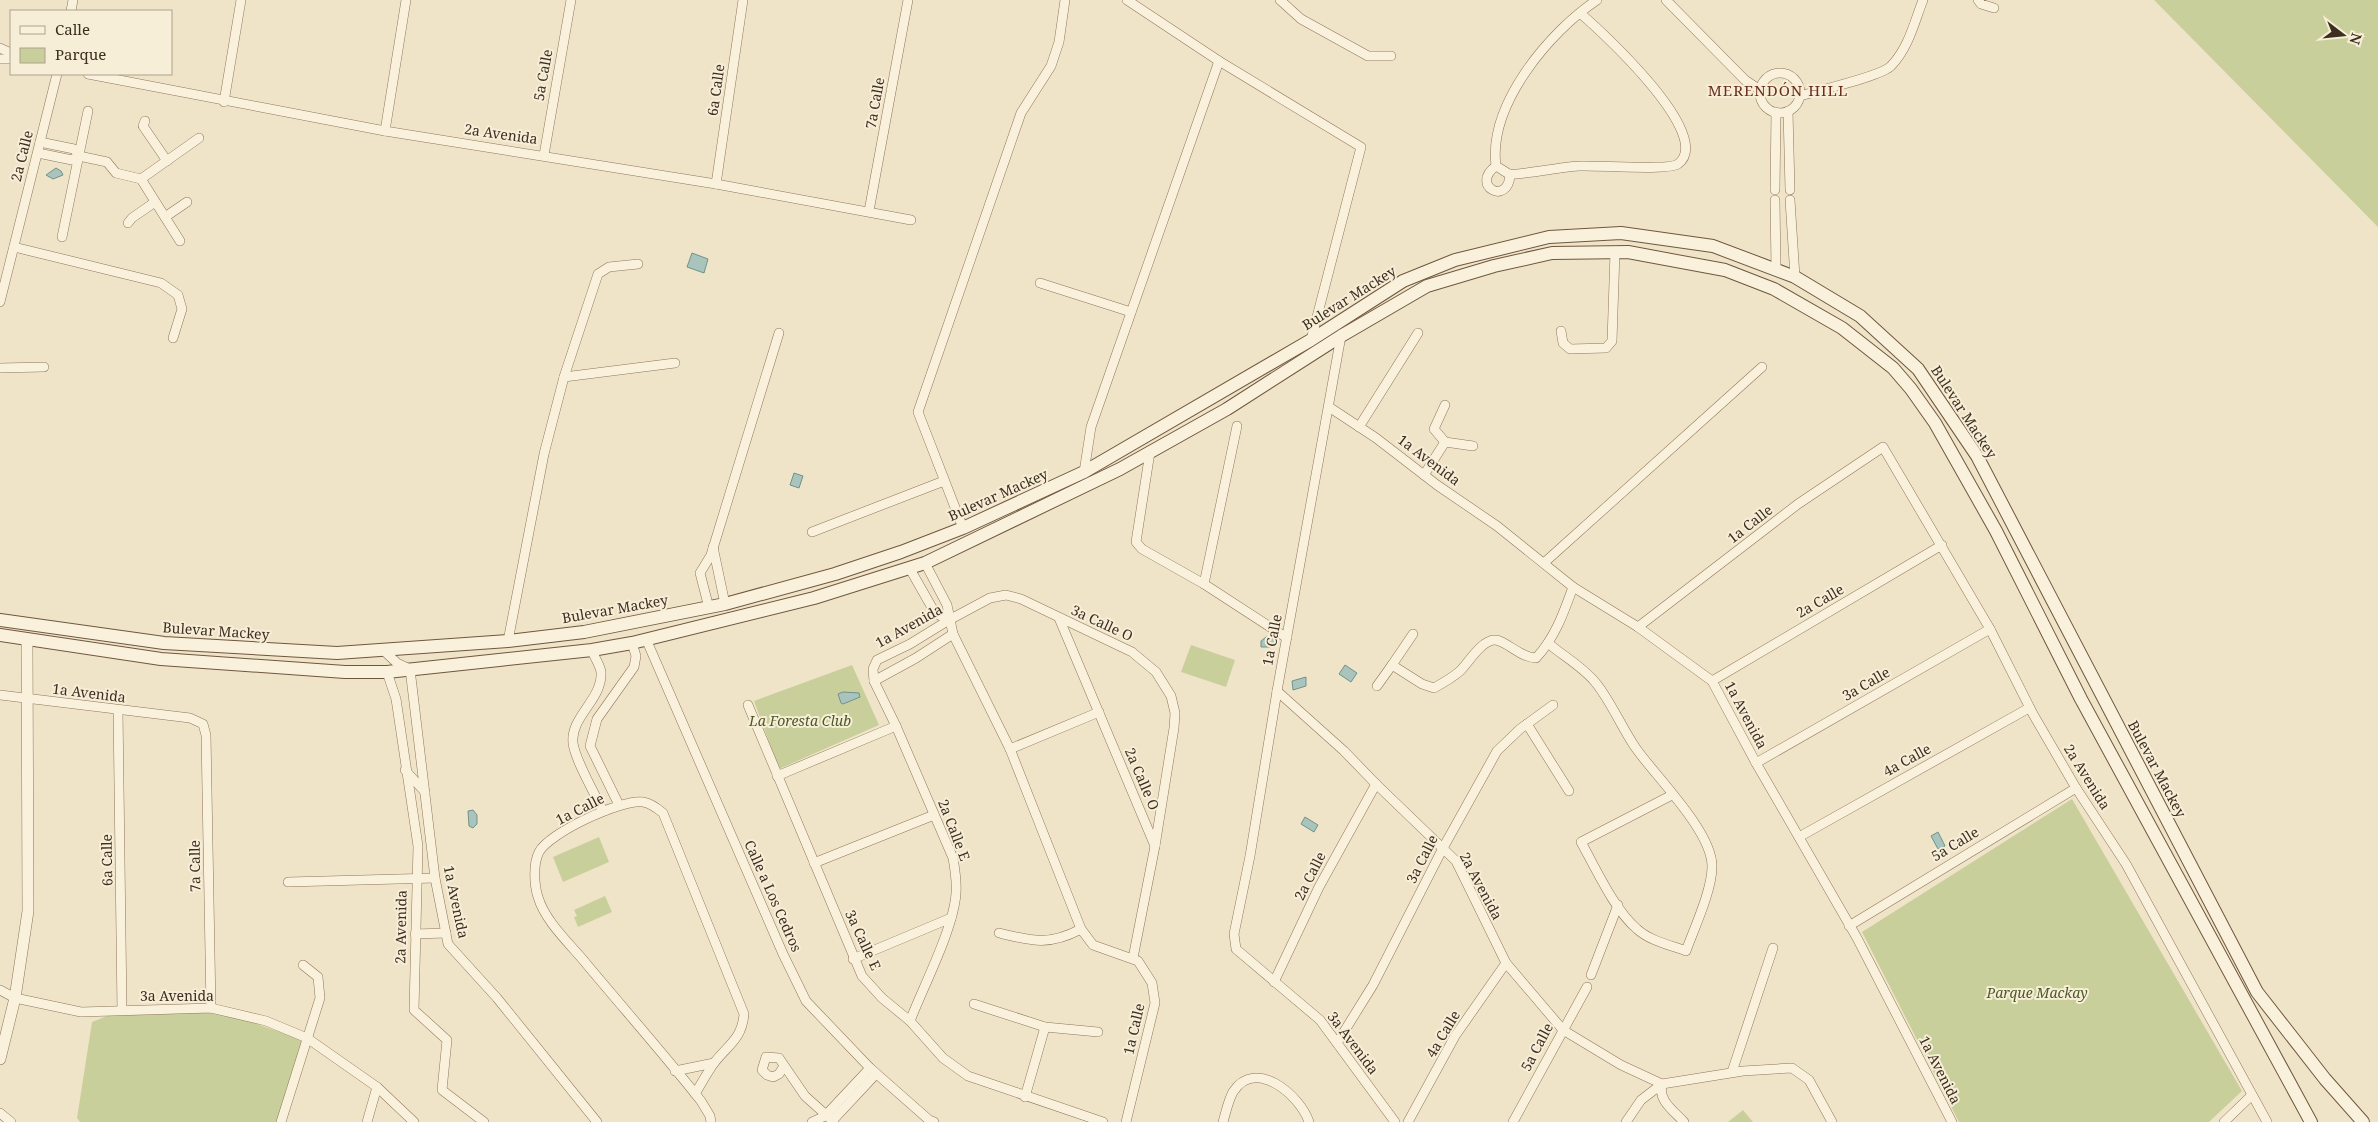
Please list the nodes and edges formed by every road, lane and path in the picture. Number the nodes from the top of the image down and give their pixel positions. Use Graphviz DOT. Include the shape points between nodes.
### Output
graph roads {
  1 [pos="241,0"];
  2 [pos="406,0"];
  3 [pos="571,0"];
  4 [pos="743,0"];
  5 [pos="908,0"];
  6 [pos="1065,0"];
  7 [pos="1127,0"];
  8 [pos="1280,0"];
  9 [pos="1597,0"];
  10 [pos="1666,0"];
  11 [pos="1923,0"];
  12 [pos="1978,0"];
  13 [pos="1994,8"];
  14 [pos="1580,13"];
  15 [pos="1391,56"];
  16 [pos="1218,61"];
  17 [pos="57,75"];
  18 [pos="93,75"];
  19 [pos="1760,90"];
  20 [pos="1800,96"];
  21 [pos="224,102"];
  22 [pos="88,111"];
  23 [pos="1788,111"];
  24 [pos="1776,112"];
  25 [pos="145,121"];
  26 [pos="385,131"];
  27 [pos="199,138"];
  28 [pos="40,142"];
  29 [pos="38,152"];
  30 [pos="544,155"];
  31 [pos="79,156"];
  32 [pos="167,161"];
  33 [pos="1496,166"];
  34 [pos="1510,174"];
  35 [pos="141,179"];
  36 [pos="716,184"];
  37 [pos="1775,190"];
  38 [pos="1790,190"];
  39 [pos="1775,200"];
  40 [pos="1790,200"];
  41 [pos="155,202"];
  42 [pos="187,202"];
  43 [pos="869,211"];
  44 [pos="165,217"];
  45 [pos="911,220"];
  46 [pos="128,224"];
  47 [pos="62,237"];
  48 [pos="180,241"];
  49 [pos="14,247"];
  50 [pos="1615,252"];
  51 [pos="638,264"];
  52 [pos="1776,268"];
  53 [pos="1795,277"];
  54 [pos="1040,283"];
  55 [pos="1782,291"];
  56 [pos="0,302"];
  57 [pos="1131,312"];
  58 [pos="1561,331"];
  59 [pos="779,333"];
  60 [pos="1418,333"];
  61 [pos="1341,336"];
  62 [pos="173,338"];
  63 [pos="1311,340"];
  64 [pos="675,363"];
  65 [pos="44,367"];
  66 [pos="1762,367"];
  67 [pos="0,368"];
  68 [pos="564,376"];
  69 [pos="1445,405"];
  70 [pos="1329,408"];
  71 [pos="1237,426"];
  72 [pos="1359,427"];
  73 [pos="1445,442"];
  74 [pos="1472,446"];
  75 [pos="1883,447"];
  76 [pos="1150,452"];
  77 [pos="1084,472"];
  78 [pos="1424,475"];
  79 [pos="944,481"];
  80 [pos="963,528"];
  81 [pos="812,532"];
  82 [pos="1942,545"];
  83 [pos="713,547"];
  84 [pos="1544,562"];
  85 [pos="925,563"];
  86 [pos="910,569"];
  87 [pos="1204,584"];
  88 [pos="1573,586"];
  89 [pos="725,604"];
  90 [pos="709,608"];
  91 [pos="1059,618"];
  92 [pos="0,620"];
  93 [pos="948,620"];
  94 [pos="707,623"];
  95 [pos="0,627"];
  96 [pos="1638,627"];
  97 [pos="1990,629"];
  98 [pos="953,634"];
  99 [pos="1413,634"];
  100 [pos="0,635"];
  101 [pos="1287,638"];
  102 [pos="26,640"];
  103 [pos="646,640"];
  104 [pos="508,641"];
  105 [pos="632,643"];
  106 [pos="1548,643"];
  107 [pos="382,650"];
  108 [pos="592,650"];
  109 [pos="1392,666"];
  110 [pos="410,669"];
  111 [pos="387,672"];
  112 [pos="874,681"];
  113 [pos="1712,681"];
  114 [pos="1377,686"];
  115 [pos="1277,691"];
  116 [pos="0,695"];
  117 [pos="27,699"];
  118 [pos="1553,705"];
  119 [pos="748,706"];
  120 [pos="2030,708"];
  121 [pos="118,710"];
  122 [pos="1099,712"];
  123 [pos="203,724"];
  124 [pos="1527,724"];
  125 [pos="896,726"];
  126 [pos="1010,749"];
  127 [pos="1756,763"];
  128 [pos="405,770"];
  129 [pos="777,776"];
  130 [pos="1376,784"];
  131 [pos="2076,788"];
  132 [pos="1569,791"];
  133 [pos="425,792"];
  134 [pos="1672,795"];
  135 [pos="619,805"];
  136 [pos="603,811"];
  137 [pos="934,815"];
  138 [pos="1798,837"];
  139 [pos="431,838"];
  140 [pos="416,840"];
  141 [pos="1155,846"];
  142 [pos="1443,848"];
  143 [pos="814,863"];
  144 [pos="435,878"];
  145 [pos="416,879"];
  146 [pos="288,882"];
  147 [pos="1618,905"];
  148 [pos="951,918"];
  149 [pos="1849,926"];
  150 [pos="1081,929"];
  151 [pos="446,933"];
  152 [pos="999,933"];
  153 [pos="415,934"];
  154 [pos="1773,948"];
  155 [pos="1236,950"];
  156 [pos="1133,958"];
  157 [pos="854,959"];
  158 [pos="1506,963"];
  159 [pos="303,965"];
  160 [pos="1591,976"];
  161 [pos="1274,982"];
  162 [pos="1587,987"];
  163 [pos="0,990"];
  164 [pos="15,998"];
  165 [pos="974,1004"];
  166 [pos="211,1008"];
  167 [pos="122,1010"];
  168 [pos="910,1021"];
  169 [pos="1045,1027"];
  170 [pos="1563,1030"];
  171 [pos="1098,1032"];
  172 [pos="307,1038"];
  173 [pos="1336,1043"];
  174 [pos="0,1058"];
  175 [pos="714,1063"];
  176 [pos="784,1066"];
  177 [pos="675,1071"];
  178 [pos="873,1071"];
  179 [pos="1732,1072"];
  180 [pos="1662,1084"];
  181 [pos="377,1087"];
  182 [pos="695,1094"];
  183 [pos="2252,1095"];
  184 [pos="1025,1097"];
  185 [pos="830,1119"];
  186 [pos="2360,1120"];
  187 [pos="281,1122"];
  188 [pos="367,1122"];
  189 [pos="414,1122"];
  190 [pos="484,1122"];
  191 [pos="597,1122"];
  192 [pos="711,1122"];
  193 [pos="812,1122"];
  194 [pos="934,1122"];
  195 [pos="1103,1122"];
  196 [pos="1126,1122"];
  197 [pos="1224,1122"];
  198 [pos="1309,1122"];
  199 [pos="1395,1122"];
  200 [pos="1408,1122"];
  201 [pos="1513,1122"];
  202 [pos="1626,1122"];
  203 [pos="1684,1122"];
  204 [pos="1832,1122"];
  205 [pos="1952,1122"];
  206 [pos="2224,1122"];
  207 [pos="2267,1122"];
  208 [pos="2311,1122"];
  1 -- 21 [label="street"];
  2 -- 26 [label="street"];
  3 -- 30 [label="street, 5a Calle"];
  4 -- 36 [label="street, 6a Calle"];
  5 -- 43 [label="street, 7a Calle"];
  6 -- 79 [label="street" via="1059,42 1051,66 1021,113 918,412"];
  7 -- 16 [label="street"];
  8 -- 15 [label="street" via="1301,19 1368,56"];
  9 -- 14 [label="street"];
  10 -- 19 [label="street" via="1745,80"];
  11 -- 20 [label="street" via="1911,36 1890,67 1850,83"];
  12 -- 13 [label="street"];
  14 -- 33 [label="street" via="1546,46 1512,90 1494,152"];
  14 -- 34 [label="street" via="1608,36 1681,126 1685,141 1683,159 1677,165 1665,168 1564,166"];
  16 -- 57 [label="street"];
  16 -- 63 [label="street" via="1361,147"];
  17 -- 28 [label="street, 2a Calle"];
  18 -- 21 [label="street, 2a Avenida"];
  19 -- 20 [label="street" via="1768,76 1781,73 1797,83"];
  19 -- 24 [label="street" via="1764,106"];
  20 -- 23 [label="street"];
  21 -- 26 [label="street, 2a Avenida"];
  22 -- 31 [label="street"];
  23 -- 24 [label="street"];
  23 -- 38 [label="street"];
  24 -- 37 [label="street"];
  25 -- 32 [label="street" via="143,126"];
  26 -- 30 [label="street, 2a Avenida"];
  27 -- 32 [label="street"];
  28 -- 29 [label="street, 2a Calle"];
  28 -- 31 [label="street" via="74,149"];
  29 -- 31 [label="street" via="72,160"];
  29 -- 49 [label="street, 2a Calle"];
  30 -- 36 [label="street, 2a Avenida"];
  31 -- 35 [label="street" via="107,162 116,173"];
  31 -- 47 [label="street"];
  32 -- 35 [label="street"];
  33 -- 34 [label="street"];
  33 -- 34 [label="street" via="1486,177 1492,190 1506,189"];
  35 -- 41 [label="street"];
  36 -- 43 [label="street, 2a Avenida"];
  39 -- 52 [label="street"];
  40 -- 53 [label="street"];
  41 -- 44 [label="street"];
  41 -- 46 [label="street"];
  42 -- 44 [label="street"];
  43 -- 45 [label="street, 2a Avenida"];
  44 -- 48 [label="street"];
  49 -- 56 [label="street, 2a Calle"];
  49 -- 62 [label="street" via="161,283 178,295 182,308"];
  50 -- 55 [label="main road, Bulevar Mackey" via="1664,257 1726,270"];
  50 -- 58 [label="street" via="1612,341 1606,348 1570,349 1563,343"];
  50 -- 61 [label="main road, Bulevar Mackey" via="1552,253 1427,286"];
  51 -- 68 [label="street" via="609,266 598,274"];
  52 -- 53 [label="main road, Bulevar Mackey"];
  52 -- 55 [label="main road"];
  52 -- 63 [label="main road, Bulevar Mackey" via="1713,246 1621,233 1549,237 1454,260 1403,280"];
  53 -- 55 [label="main road" via="1791,287"];
  53 -- 186 [label="main road, Bulevar Mackey" via="1860,316 1918,369 1971,448 2257,992"];
  54 -- 57 [label="street"];
  55 -- 208 [label="main road, Bulevar Mackey" via="1842,328 1893,368 1935,423 1996,531 2081,698"];
  57 -- 77 [label="street" via="1091,427"];
  59 -- 83 [label="street"];
  60 -- 72 [label="street"];
  61 -- 70 [label="street, 1a Calle"];
  61 -- 76 [label="main road, Bulevar Mackey" via="1227,409"];
  63 -- 77 [label="main road, Bulevar Mackey"];
  64 -- 68 [label="street"];
  65 -- 67 [label="street"];
  66 -- 84 [label="street"];
  68 -- 104 [label="street" via="544,454"];
  69 -- 73 [label="street" via="1434,429"];
  70 -- 72 [label="street, 1a Avenida"];
  70 -- 101 [label="street, 1a Calle"];
  71 -- 87 [label="street"];
  72 -- 78 [label="street, 1a Avenida"];
  73 -- 74 [label="street"];
  73 -- 78 [label="street"];
  75 -- 82 [label="street, 2a Avenida"];
  75 -- 96 [label="street, 1a Calle" via="1798,504"];
  76 -- 85 [label="main road, Bulevar Mackey"];
  76 -- 87 [label="street" via="1136,542 1142,549"];
  77 -- 80 [label="main road, Bulevar Mackey"];
  78 -- 84 [label="street, 1a Avenida"];
  79 -- 80 [label="street"];
  79 -- 81 [label="street"];
  80 -- 89 [label="main road, Bulevar Mackey" via="835,574"];
  82 -- 97 [label="street, 2a Avenida"];
  82 -- 113 [label="street, 2a Calle"];
  83 -- 89 [label="street"];
  83 -- 90 [label="street" via="700,573"];
  84 -- 88 [label="street, 1a Avenida"];
  85 -- 86 [label="main road, Bulevar Mackey"];
  85 -- 93 [label="street" via="947,605"];
  86 -- 93 [label="street" via="935,613"];
  86 -- 94 [label="main road, Bulevar Mackey" via="814,598"];
  87 -- 101 [label="street"];
  88 -- 96 [label="street, 1a Avenida"];
  88 -- 106 [label="street"];
  89 -- 90 [label="main road, Bulevar Mackey"];
  89 -- 94 [label="main road" via="727,613"];
  90 -- 104 [label="main road, Bulevar Mackey" via="584,632"];
  91 -- 93 [label="street, 1a Avenida" via="1006,595 990,598"];
  91 -- 122 [label="street, 2a Calle O"];
  91 -- 141 [label="street, 3a Calle O" via="1132,652 1156,672 1171,696 1174,728"];
  92 -- 107 [label="main road, Bulevar Mackey" via="164,643 337,653"];
  93 -- 98 [label="street"];
  93 -- 112 [label="street, 1a Avenida" via="877,660 873,668"];
  94 -- 103 [label="main road, Bulevar Mackey"];
  95 -- 102 [label="main road" via="22,631"];
  96 -- 113 [label="street, 1a Avenida"];
  97 -- 120 [label="street, 2a Avenida"];
  97 -- 127 [label="street, 3a Calle"];
  98 -- 112 [label="street, 1a Avenida"];
  98 -- 126 [label="street"];
  99 -- 109 [label="street"];
  100 -- 102 [label="main road, Bulevar Mackey"];
  101 -- 115 [label="street, 1a Calle"];
  102 -- 111 [label="main road, Bulevar Mackey" via="161,659"];
  102 -- 117 [label="street"];
  103 -- 105 [label="main road, Bulevar Mackey"];
  103 -- 178 [label="street, Calle a Los Cedros" via="806,1001"];
  104 -- 107 [label="main road, Bulevar Mackey"];
  105 -- 108 [label="main road, Bulevar Mackey"];
  105 -- 135 [label="street" via="636,656 634,667 598,719 590,746"];
  106 -- 109 [label="street" via="1536,658 1521,655 1502,641 1486,643 1459,672 1434,688"];
  106 -- 134 [label="street" via="1595,682 1644,760"];
  107 -- 110 [label="street"];
  108 -- 110 [label="main road, Bulevar Mackey"];
  108 -- 136 [label="street" via="601,670 600,683 576,727 573,744"];
  109 -- 114 [label="street"];
  110 -- 111 [label="main road, Bulevar Mackey"];
  110 -- 133 [label="street, 1a Avenida"];
  111 -- 128 [label="street, 2a Avenida" via="395,697"];
  112 -- 125 [label="street, 2a Calle E"];
  113 -- 127 [label="street, 1a Avenida"];
  115 -- 130 [label="street, 2a Avenida"];
  115 -- 155 [label="street, 1a Calle" via="1234,934"];
  116 -- 117 [label="street, 1a Avenida"];
  117 -- 121 [label="street, 1a Avenida"];
  117 -- 164 [label="street" via="28,911"];
  118 -- 124 [label="street, 3a Calle"];
  119 -- 129 [label="street, 3a Calle E"];
  120 -- 131 [label="street, 2a Avenida"];
  120 -- 138 [label="street, 4a Calle"];
  121 -- 123 [label="street, 1a Avenida" via="190,718"];
  121 -- 167 [label="street, 6a Calle"];
  122 -- 126 [label="street"];
  122 -- 141 [label="street, 2a Calle O"];
  123 -- 166 [label="street, 7a Calle" via="206,735"];
  124 -- 132 [label="street"];
  124 -- 142 [label="street, 3a Calle" via="1498,751"];
  125 -- 129 [label="street"];
  125 -- 137 [label="street, 2a Calle E"];
  126 -- 150 [label="street"];
  127 -- 138 [label="street, 1a Avenida"];
  128 -- 133 [label="street"];
  128 -- 140 [label="street, 2a Avenida"];
  129 -- 143 [label="street, 3a Calle E"];
  130 -- 142 [label="street, 2a Avenida"];
  130 -- 161 [label="street, 2a Calle" via="1319,886"];
  131 -- 149 [label="street, 5a Calle"];
  131 -- 183 [label="street, 2a Avenida" via="2126,864"];
  133 -- 139 [label="street, 1a Avenida"];
  134 -- 147 [label="street" via="1580,842"];
  134 -- 147 [label="street" via="1706,843 1712,867 1686,951 1637,929"];
  135 -- 136 [label="street, 1a Calle"];
  135 -- 175 [label="street, 1a Calle" via="643,802 663,813 744,1014 743,1028"];
  136 -- 177 [label="street, 1a Calle" via="550,839 540,851 536,861 538,896 544,911"];
  137 -- 143 [label="street"];
  137 -- 148 [label="street, 2a Calle E" via="953,858 956,894"];
  138 -- 149 [label="street, 1a Avenida"];
  139 -- 140 [label="street"];
  139 -- 144 [label="street, 1a Avenida"];
  140 -- 145 [label="street, 2a Avenida"];
  141 -- 156 [label="street"];
  142 -- 158 [label="street, 2a Avenida" via="1456,861"];
  142 -- 173 [label="street, 3a Calle" via="1373,985"];
  143 -- 157 [label="street, 3a Calle E"];
  144 -- 145 [label="street"];
  144 -- 151 [label="street, 1a Avenida"];
  145 -- 146 [label="street"];
  145 -- 153 [label="street, 2a Avenida"];
  147 -- 160 [label="street"];
  148 -- 157 [label="street"];
  148 -- 168 [label="street, 2a Calle E"];
  149 -- 205 [label="street, 1a Avenida"];
  150 -- 152 [label="street" via="1063,938 1036,942"];
  150 -- 156 [label="street" via="1094,945"];
  151 -- 153 [label="street"];
  151 -- 191 [label="street, 1a Avenida" via="448,944 497,998"];
  153 -- 190 [label="street, 2a Avenida" via="414,1010 447,1040 442,1090"];
  154 -- 179 [label="street"];
  155 -- 161 [label="street, 3a Avenida"];
  156 -- 196 [label="street, 1a Calle" via="1142,964 1152,983 1155,1003"];
  157 -- 168 [label="street, 3a Calle E" via="862,976 875,991"];
  158 -- 170 [label="street, 2a Avenida"];
  158 -- 200 [label="street, 4a Calle" via="1455,1036"];
  159 -- 172 [label="street" via="318,977 320,986 320,998"];
  161 -- 173 [label="street, 3a Avenida" via="1320,1020"];
  162 -- 170 [label="street, 5a Calle"];
  163 -- 164 [label="street, 3a Avenida"];
  164 -- 167 [label="street, 3a Avenida" via="80,1012"];
  164 -- 174 [label="street"];
  165 -- 169 [label="street"];
  166 -- 167 [label="street, 3a Avenida"];
  166 -- 172 [label="street, 3a Avenida" via="266,1020"];
  168 -- 184 [label="street, 3a Calle E" via="943,1058 968,1076"];
  169 -- 171 [label="street"];
  169 -- 184 [label="street"];
  170 -- 180 [label="street, 2a Avenida" via="1621,1066"];
  170 -- 201 [label="street, 5a Calle"];
  172 -- 181 [label="street, 3a Avenida"];
  172 -- 187 [label="street"];
  173 -- 199 [label="street, 3a Avenida"];
  175 -- 177 [label="street"];
  175 -- 182 [label="street"];
  176 -- 185 [label="street" via="805,1096"];
  177 -- 182 [label="street"];
  178 -- 185 [label="street"];
  178 -- 194 [label="street, Calle a Los Cedros"];
  179 -- 180 [label="street"];
  179 -- 204 [label="street" via="1792,1068 1809,1080"];
  180 -- 202 [label="street" via="1641,1100"];
  180 -- 203 [label="street" via="1660,1092 1663,1099"];
  181 -- 188 [label="street"];
  181 -- 189 [label="street, 3a Avenida"];
  182 -- 192 [label="street"];
  183 -- 206 [label="street"];
  183 -- 207 [label="street, 2a Avenida"];
  184 -- 195 [label="street, 3a Calle E"];
  185 -- 193 [label="street"];
  197 -- 198 [label="street" via="1233,1092 1254,1078 1280,1085 1305,1109"];
}
